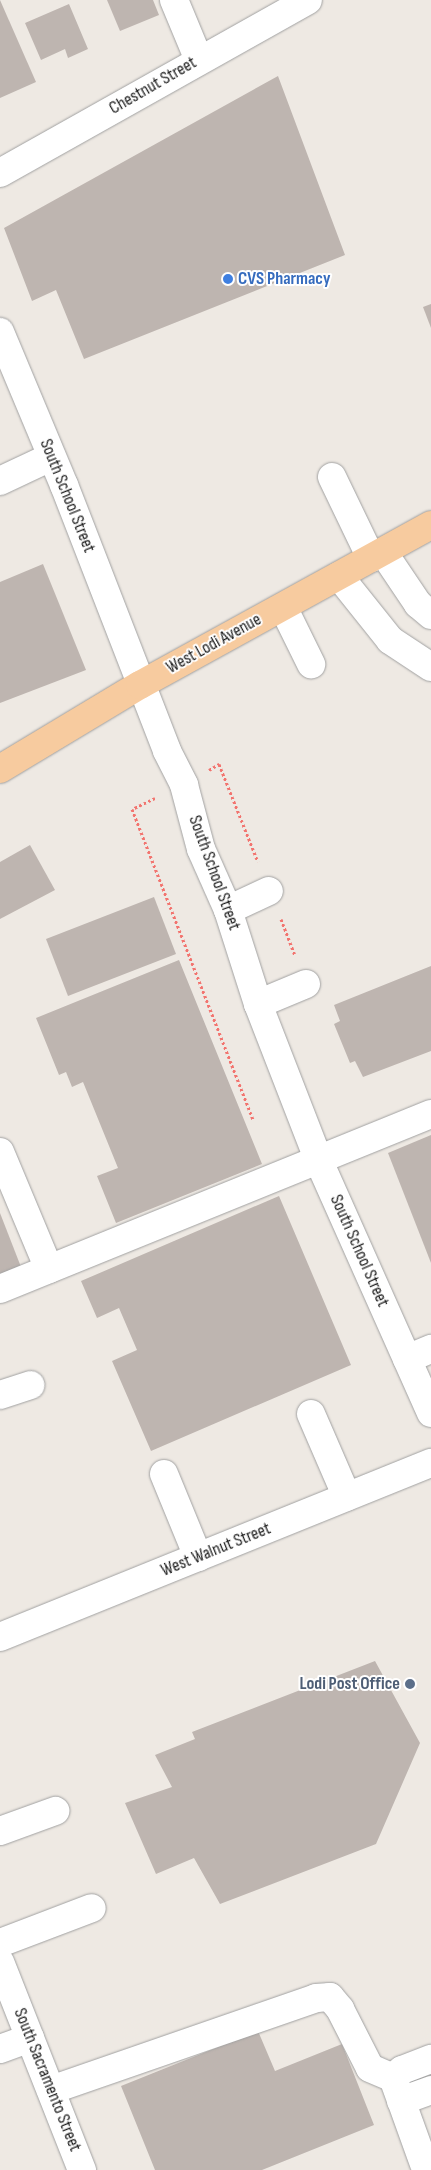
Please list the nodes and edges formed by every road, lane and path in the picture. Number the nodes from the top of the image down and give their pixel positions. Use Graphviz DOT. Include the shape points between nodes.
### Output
graph roads {
  1 [pos="174,0"];
  2 [pos="308,0"];
  3 [pos="199,60"];
  4 [pos="0,173"];
  5 [pos="0,332"];
  6 [pos="51,457"];
  7 [pos="332,477"];
  8 [pos="0,481"];
  9 [pos="431,525"];
  10 [pos="377,555"];
  11 [pos="339,576"];
  12 [pos="282,607"];
  13 [pos="431,615"];
  14 [pos="311,664"];
  15 [pos="431,667"];
  16 [pos="140,685"];
  17 [pos="0,768"];
  18 [pos="270,892"];
  19 [pos="228,910"];
  20 [pos="306,984"];
  21 [pos="258,1004"];
  22 [pos="431,1114"];
  23 [pos="0,1152"];
  24 [pos="318,1159"];
  25 [pos="48,1269"];
  26 [pos="0,1289"];
  27 [pos="419,1354"];
  28 [pos="30,1385"];
  29 [pos="0,1395"];
  30 [pos="431,1413"];
  31 [pos="311,1414"];
  32 [pos="431,1464"];
  33 [pos="164,1474"];
  34 [pos="347,1497"];
  35 [pos="198,1557"];
  36 [pos="0,1637"];
  37 [pos="55,1811"];
  38 [pos="0,1831"];
  39 [pos="92,1908"];
  40 [pos="1,1961"];
  41 [pos="30,2038"];
  42 [pos="0,2050"];
  43 [pos="431,2059"];
  44 [pos="51,2090"];
  45 [pos="397,2090"];
  46 [pos="431,2090"];
  47 [pos="422,2165"];
  48 [pos="82,2170"];
  1 -- 3 [label="street"];
  2 -- 3 [label="street, Chestnut Street"];
  3 -- 4 [label="street, Chestnut Street"];
  5 -- 6 [label="street, South School Street"];
  6 -- 8 [label="street"];
  6 -- 16 [label="street, South School Street"];
  7 -- 10 [label="street"];
  9 -- 10 [label="main road, West Lodi Avenue"];
  10 -- 11 [label="main road, West Lodi Avenue"];
  10 -- 13 [label="street"];
  11 -- 12 [label="main road, West Lodi Avenue"];
  11 -- 15 [label="street" via="390,640"];
  12 -- 14 [label="street"];
  12 -- 16 [label="main road, West Lodi Avenue"];
  16 -- 17 [label="main road, West Lodi Avenue"];
  16 -- 19 [label="street, South School Street" via="184,785 201,849"];
  18 -- 19 [label="street"];
  18 -- 20 [label="path"];
  19 -- 21 [label="street, South School Street"];
  20 -- 21 [label="street"];
  21 -- 24 [label="street, South School Street"];
  22 -- 24 [label="street"];
  23 -- 25 [label="street"];
  24 -- 25 [label="street"];
  24 -- 27 [label="street, South School Street"];
  25 -- 26 [label="street"];
  27 -- 30 [label="street, South School Street"];
  28 -- 29 [label="street"];
  31 -- 34 [label="street"];
  32 -- 34 [label="street, West Walnut Street"];
  33 -- 35 [label="street"];
  34 -- 35 [label="street, West Walnut Street"];
  35 -- 36 [label="street, West Walnut Street"];
  37 -- 38 [label="street"];
  39 -- 40 [label="street"];
  40 -- 41 [label="street, South Sacramento Street"];
  41 -- 42 [label="street"];
  41 -- 44 [label="street, South Sacramento Street"];
  43 -- 45 [label="street" via="402,2070"];
  44 -- 45 [label="street" via="316,1998 330,1998 340,2009 370,2068"];
  44 -- 48 [label="street, South Sacramento Street"];
  45 -- 46 [label="street"];
  45 -- 47 [label="street"];
}
